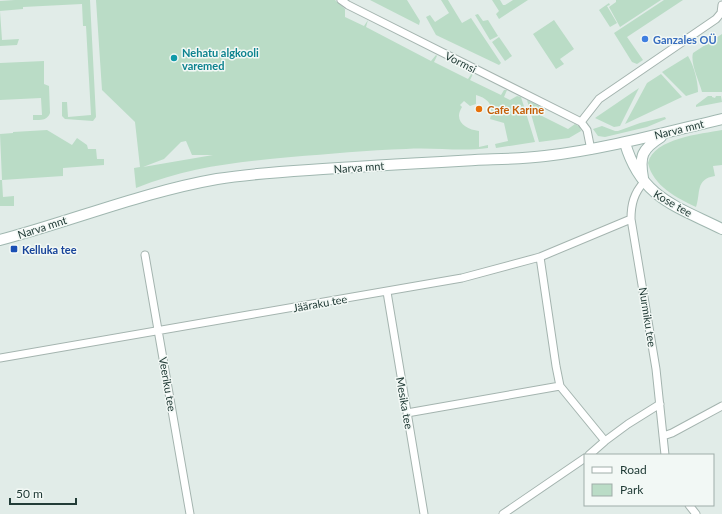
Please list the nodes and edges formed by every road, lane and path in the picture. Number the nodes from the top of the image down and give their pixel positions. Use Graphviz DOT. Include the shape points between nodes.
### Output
graph roads {
  1 [pos="342,0"];
  2 [pos="722,5"];
  3 [pos="722,119"];
  4 [pos="582,122"];
  5 [pos="671,131"];
  6 [pos="625,143"];
  7 [pos="591,150"];
  8 [pos="644,182"];
  9 [pos="76,216"];
  10 [pos="632,219"];
  11 [pos="722,229"];
  12 [pos="0,234"];
  13 [pos="0,240"];
  14 [pos="144,255"];
  15 [pos="540,257"];
  16 [pos="387,292"];
  17 [pos="158,331"];
  18 [pos="0,358"];
  19 [pos="560,386"];
  20 [pos="660,404"];
  21 [pos="722,406"];
  22 [pos="407,413"];
  23 [pos="663,436"];
  24 [pos="605,440"];
  25 [pos="590,454"];
  26 [pos="665,454"];
  27 [pos="584,459"];
  28 [pos="690,506"];
  29 [pos="190,514"];
  30 [pos="424,514"];
  31 [pos="503,514"];
  32 [pos="696,514"];
  1 -- 4 [label="street, Vormsi"];
  2 -- 4 [label="street" via="721,13 716,19 599,99"];
  3 -- 5 [label="main road, Narva mnt"];
  4 -- 7 [label="street" via="587,130"];
  5 -- 6 [label="main road, Narva mnt"];
  5 -- 8 [label="main road" via="651,144 644,152 641,162"];
  6 -- 7 [label="main road, Narva mnt"];
  6 -- 8 [label="main road, Kose tee" via="632,164"];
  7 -- 9 [label="main road, Narva mnt" via="543,156 250,174 176,188"];
  8 -- 10 [label="street, Nurmiku tee" via="637,190 631,208"];
  8 -- 11 [label="main road, Kose tee" via="653,192 666,200"];
  9 -- 12 [label="main road"];
  9 -- 13 [label="main road, Narva mnt"];
  10 -- 15 [label="street, Jääraku tee"];
  10 -- 20 [label="street, Nurmiku tee"];
  14 -- 17 [label="street, Veeriku tee"];
  15 -- 16 [label="street, Jääraku tee" via="462,278"];
  15 -- 19 [label="street"];
  16 -- 17 [label="street, Jääraku tee"];
  16 -- 22 [label="street, Mesika tee"];
  17 -- 18 [label="street, Jääraku tee"];
  17 -- 29 [label="street, Veeriku tee"];
  19 -- 22 [label="street"];
  19 -- 24 [label="street"];
  20 -- 23 [label="street, Nurmiku tee"];
  20 -- 24 [label="street"];
  21 -- 23 [label="street"];
  22 -- 30 [label="street, Mesika tee"];
  23 -- 26 [label="street, Nurmiku tee"];
  24 -- 25 [label="street"];
  27 -- 31 [label="street"];
  28 -- 32 [label="street"];
}
